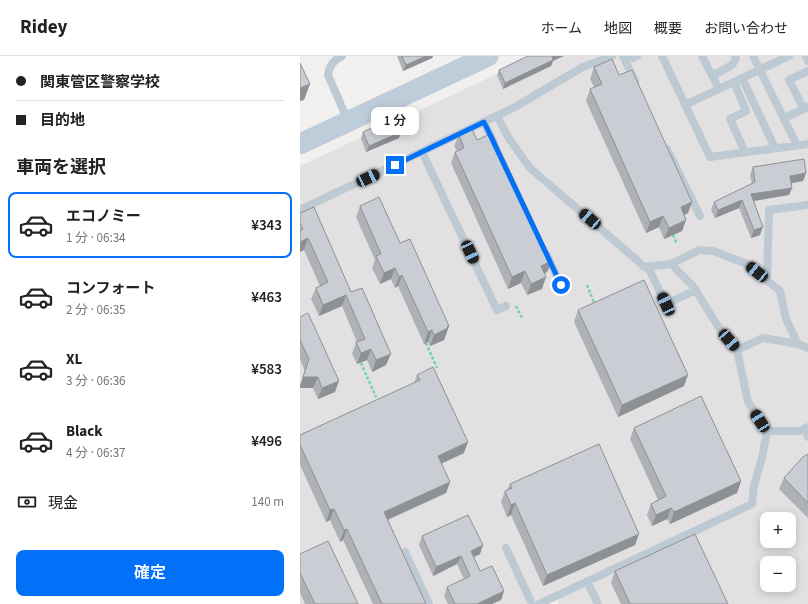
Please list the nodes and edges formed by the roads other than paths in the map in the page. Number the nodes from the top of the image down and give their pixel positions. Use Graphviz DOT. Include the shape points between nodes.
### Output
graph roads {
  1 [pos="612,56"];
  2 [pos="623,56"];
  3 [pos="630,56"];
  4 [pos="637,56"];
  5 [pos="662,56"];
  6 [pos="702,56"];
  7 [pos="735,56"];
  8 [pos="753,56"];
  9 [pos="789,56"];
  10 [pos="806,56"];
  11 [pos="338,57"];
  12 [pos="479,58"];
  13 [pos="808,61"];
  14 [pos="760,70"];
  15 [pos="808,71"];
  16 [pos="712,76"];
  17 [pos="738,80"];
  18 [pos="718,89"];
  19 [pos="640,91"];
  20 [pos="685,105"];
  21 [pos="806,108"];
  22 [pos="497,116"];
  23 [pos="784,118"];
  24 [pos="348,122"];
  25 [pos="484,122"];
  26 [pos="663,140"];
  27 [pos="300,144"];
  28 [pos="808,144"];
  29 [pos="797,145"];
  30 [pos="775,148"];
  31 [pos="497,151"];
  32 [pos="422,152"];
  33 [pos="745,152"];
  34 [pos="808,205"];
  35 [pos="300,210"];
  36 [pos="700,216"];
  37 [pos="544,250"];
  38 [pos="671,264"];
  39 [pos="648,267"];
  40 [pos="767,280"];
  41 [pos="561,285"];
  42 [pos="696,290"];
  43 [pos="506,306"];
  44 [pos="798,344"];
  45 [pos="808,348"];
  46 [pos="737,350"];
  47 [pos="807,427"];
  48 [pos="767,430"];
  49 [pos="808,436"];
  50 [pos="506,548"];
  51 [pos="405,552"];
  52 [pos="587,581"];
  53 [pos="429,604"];
  54 [pos="532,604"];
  55 [pos="539,604"];
  56 [pos="598,604"];
  1 -- 22 [label="lane" via="583,67"];
  2 -- 19 [label="lane"];
  3 -- 4 [label="lane"];
  5 -- 20 [label="lane"];
  6 -- 16 [label="lane"];
  7 -- 16 [label="lane" via="732,65"];
  8 -- 14 [label="lane"];
  9 -- 14 [label="lane"];
  10 -- 13 [label="lane"];
  11 -- 24 [label="lane" via="328,68 328,75"];
  12 -- 24 [label="street"];
  14 -- 17 [label="lane"];
  14 -- 23 [label="lane"];
  15 -- 21 [label="lane" via="789,80"];
  16 -- 18 [label="lane"];
  17 -- 18 [label="lane"];
  17 -- 30 [label="lane"];
  17 -- 33 [label="lane" via="746,111 730,119"];
  18 -- 20 [label="lane"];
  20 -- 33 [label="lane" via="710,157"];
  21 -- 23 [label="lane"];
  22 -- 25 [label="lane"];
  22 -- 39 [label="lane" via="530,168 644,267"];
  23 -- 29 [label="lane"];
  24 -- 27 [label="street"];
  25 -- 31 [label="lane"];
  25 -- 32 [label="lane"];
  26 -- 36 [label="lane"];
  28 -- 29 [label="lane"];
  29 -- 30 [label="lane"];
  30 -- 33 [label="lane"];
  32 -- 35 [label="lane"];
  32 -- 43 [label="lane" via="497,310"];
  34 -- 40 [label="lane" via="769,210"];
  37 -- 41 [label="lane"];
  38 -- 39 [label="lane"];
  38 -- 40 [label="lane" via="699,250 713,251 747,264"];
  38 -- 42 [label="lane"];
  39 -- 42 [label="lane" via="666,304"];
  40 -- 44 [label="lane" via="780,291 786,319"];
  42 -- 46 [label="lane" via="721,331"];
  44 -- 45 [label="lane"];
  44 -- 46 [label="lane" via="763,338"];
  46 -- 48 [label="lane" via="748,402"];
  47 -- 48 [label="lane" via="800,431"];
  47 -- 49 [label="lane"];
  48 -- 52 [label="lane" via="752,504"];
  50 -- 54 [label="lane"];
  51 -- 53 [label="lane"];
  52 -- 55 [label="lane"];
  52 -- 56 [label="lane"];
}
